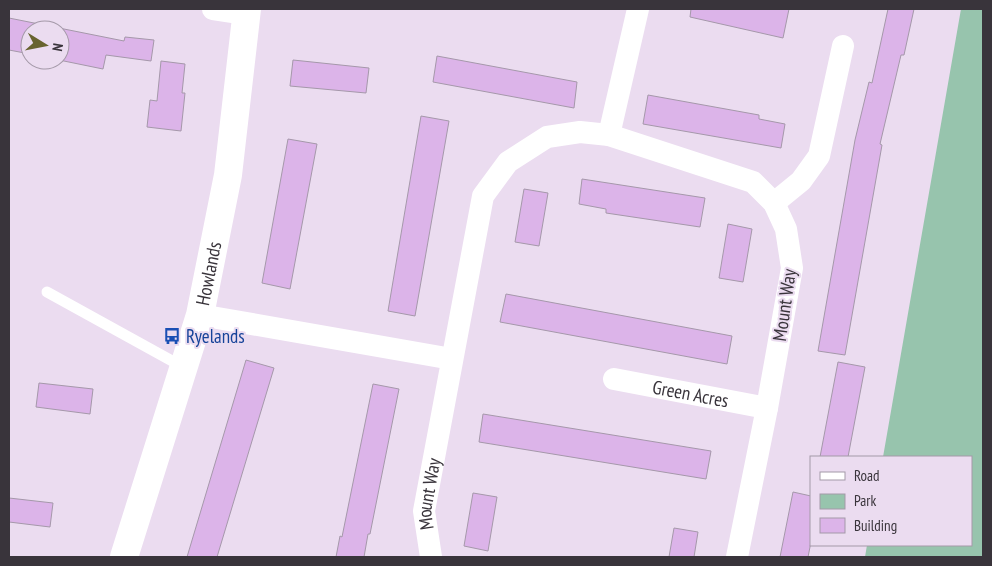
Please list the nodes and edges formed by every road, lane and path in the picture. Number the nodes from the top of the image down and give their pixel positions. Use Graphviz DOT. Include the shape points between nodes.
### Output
graph roads {
  1 [pos="213,9"];
  2 [pos="638,9"];
  3 [pos="246,11"];
  4 [pos="843,46"];
  5 [pos="609,135"];
  6 [pos="774,203"];
  7 [pos="47,292"];
  8 [pos="200,315"];
  9 [pos="452,359"];
  10 [pos="183,367"];
  11 [pos="614,379"];
  12 [pos="767,408"];
  13 [pos="124,557"];
  14 [pos="431,557"];
  15 [pos="737,557"];
  1 -- 3 [label="street"];
  2 -- 5 [label="street"];
  3 -- 8 [label="street, Howlands" via="228,175"];
  4 -- 6 [label="street" via="819,156 801,181"];
  5 -- 6 [label="street, Mount Way" via="754,182"];
  5 -- 9 [label="street, Mount Way" via="580,132 547,137 508,162 483,196"];
  6 -- 12 [label="street, Mount Way" via="786,229 792,268"];
  7 -- 10 [label="lane"];
  8 -- 9 [label="street"];
  8 -- 10 [label="street, Howlands"];
  9 -- 14 [label="street, Mount Way" via="424,511"];
  10 -- 13 [label="street, Howlands"];
  11 -- 12 [label="street, Green Acres"];
  12 -- 15 [label="street, Mount Way"];
}
